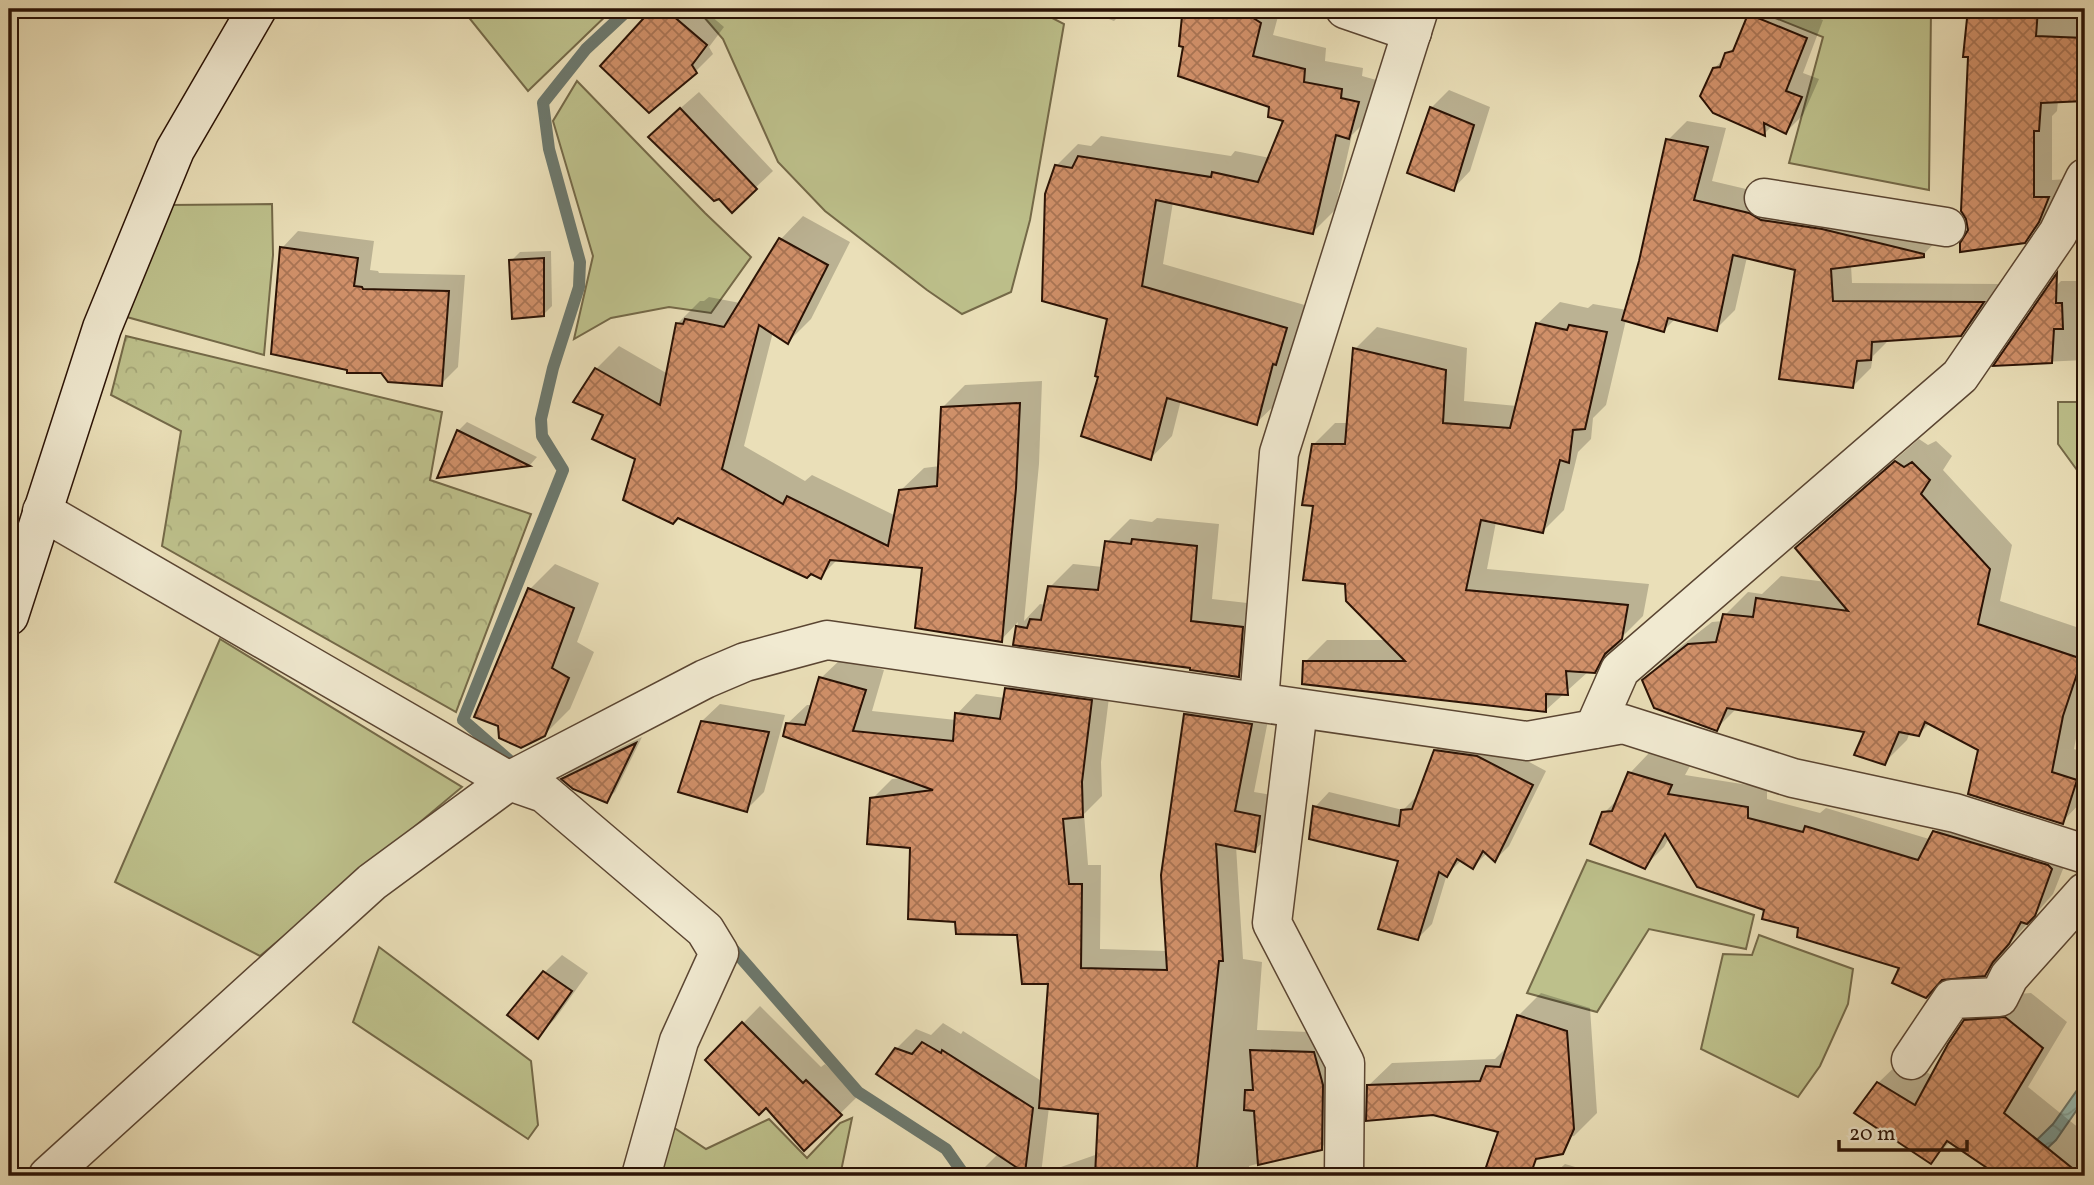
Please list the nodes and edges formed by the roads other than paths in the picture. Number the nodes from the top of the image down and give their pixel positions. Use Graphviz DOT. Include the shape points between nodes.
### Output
graph roads {
  1 [pos="257,9"];
  2 [pos="1345,9"];
  3 [pos="1416,21"];
  4 [pos="2085,178"];
  5 [pos="1764,198"];
  6 [pos="1945,228"];
  7 [pos="42,511"];
  8 [pos="9,616"];
  9 [pos="1259,701"];
  10 [pos="1298,709"];
  11 [pos="1594,729"];
  12 [pos="509,781"];
  13 [pos="2085,854"];
  14 [pos="2085,892"];
  15 [pos="1911,1060"];
  16 [pos="48,1176"];
  17 [pos="641,1176"];
  18 [pos="1344,1176"];
  1 -- 7 [label="street" via="176,150 102,328"];
  2 -- 3 [label="street"];
  3 -- 9 [label="street" via="1279,453"];
  4 -- 11 [label="street" via="2059,233 1960,376 1620,670"];
  5 -- 6 [label="street"];
  7 -- 8 [label="street"];
  7 -- 12 [label="street"];
  9 -- 10 [label="street"];
  9 -- 12 [label="street" via="827,640 715,675"];
  10 -- 11 [label="street" via="1527,741"];
  10 -- 18 [label="street" via="1272,923 1345,1063"];
  11 -- 13 [label="street" via="1623,724 1793,778 1955,813"];
  12 -- 16 [label="street" via="372,882"];
  12 -- 17 [label="street" via="544,793 705,930 719,953 679,1041"];
  14 -- 15 [label="street" via="2009,977 1999,998 1952,999"];
}
